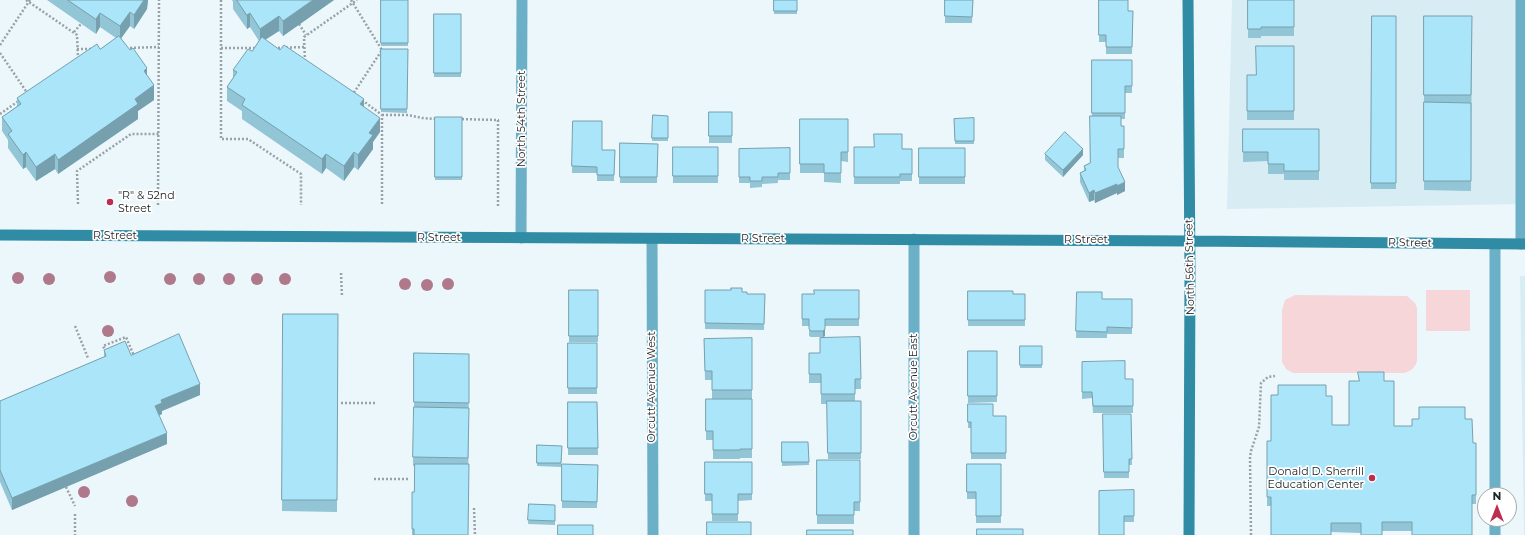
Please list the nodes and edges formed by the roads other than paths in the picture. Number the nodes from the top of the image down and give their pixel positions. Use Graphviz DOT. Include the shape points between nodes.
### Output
graph roads {
  1 [pos="522,0"];
  2 [pos="1188,0"];
  3 [pos="1521,0"];
  4 [pos="0,236"];
  5 [pos="521,238"];
  6 [pos="652,239"];
  7 [pos="914,239"];
  8 [pos="1190,241"];
  9 [pos="1494,244"];
  10 [pos="1523,244"];
  11 [pos="1495,487"];
  12 [pos="653,535"];
  13 [pos="914,535"];
  14 [pos="1189,535"];
  1 -- 5 [label="street, North 54th Street"];
  2 -- 8 [label="main road, North 56th Street"];
  3 -- 10 [label="street"];
  4 -- 5 [label="main road, R Street"];
  5 -- 6 [label="main road, R Street"];
  6 -- 7 [label="main road, R Street"];
  6 -- 12 [label="street, Orcutt Avenue West"];
  7 -- 8 [label="main road, R Street"];
  7 -- 13 [label="street, Orcutt Avenue East"];
  8 -- 9 [label="main road, R Street"];
  8 -- 14 [label="main road, North 56th Street"];
  9 -- 10 [label="main road, R Street"];
  9 -- 11 [label="street"];
}
